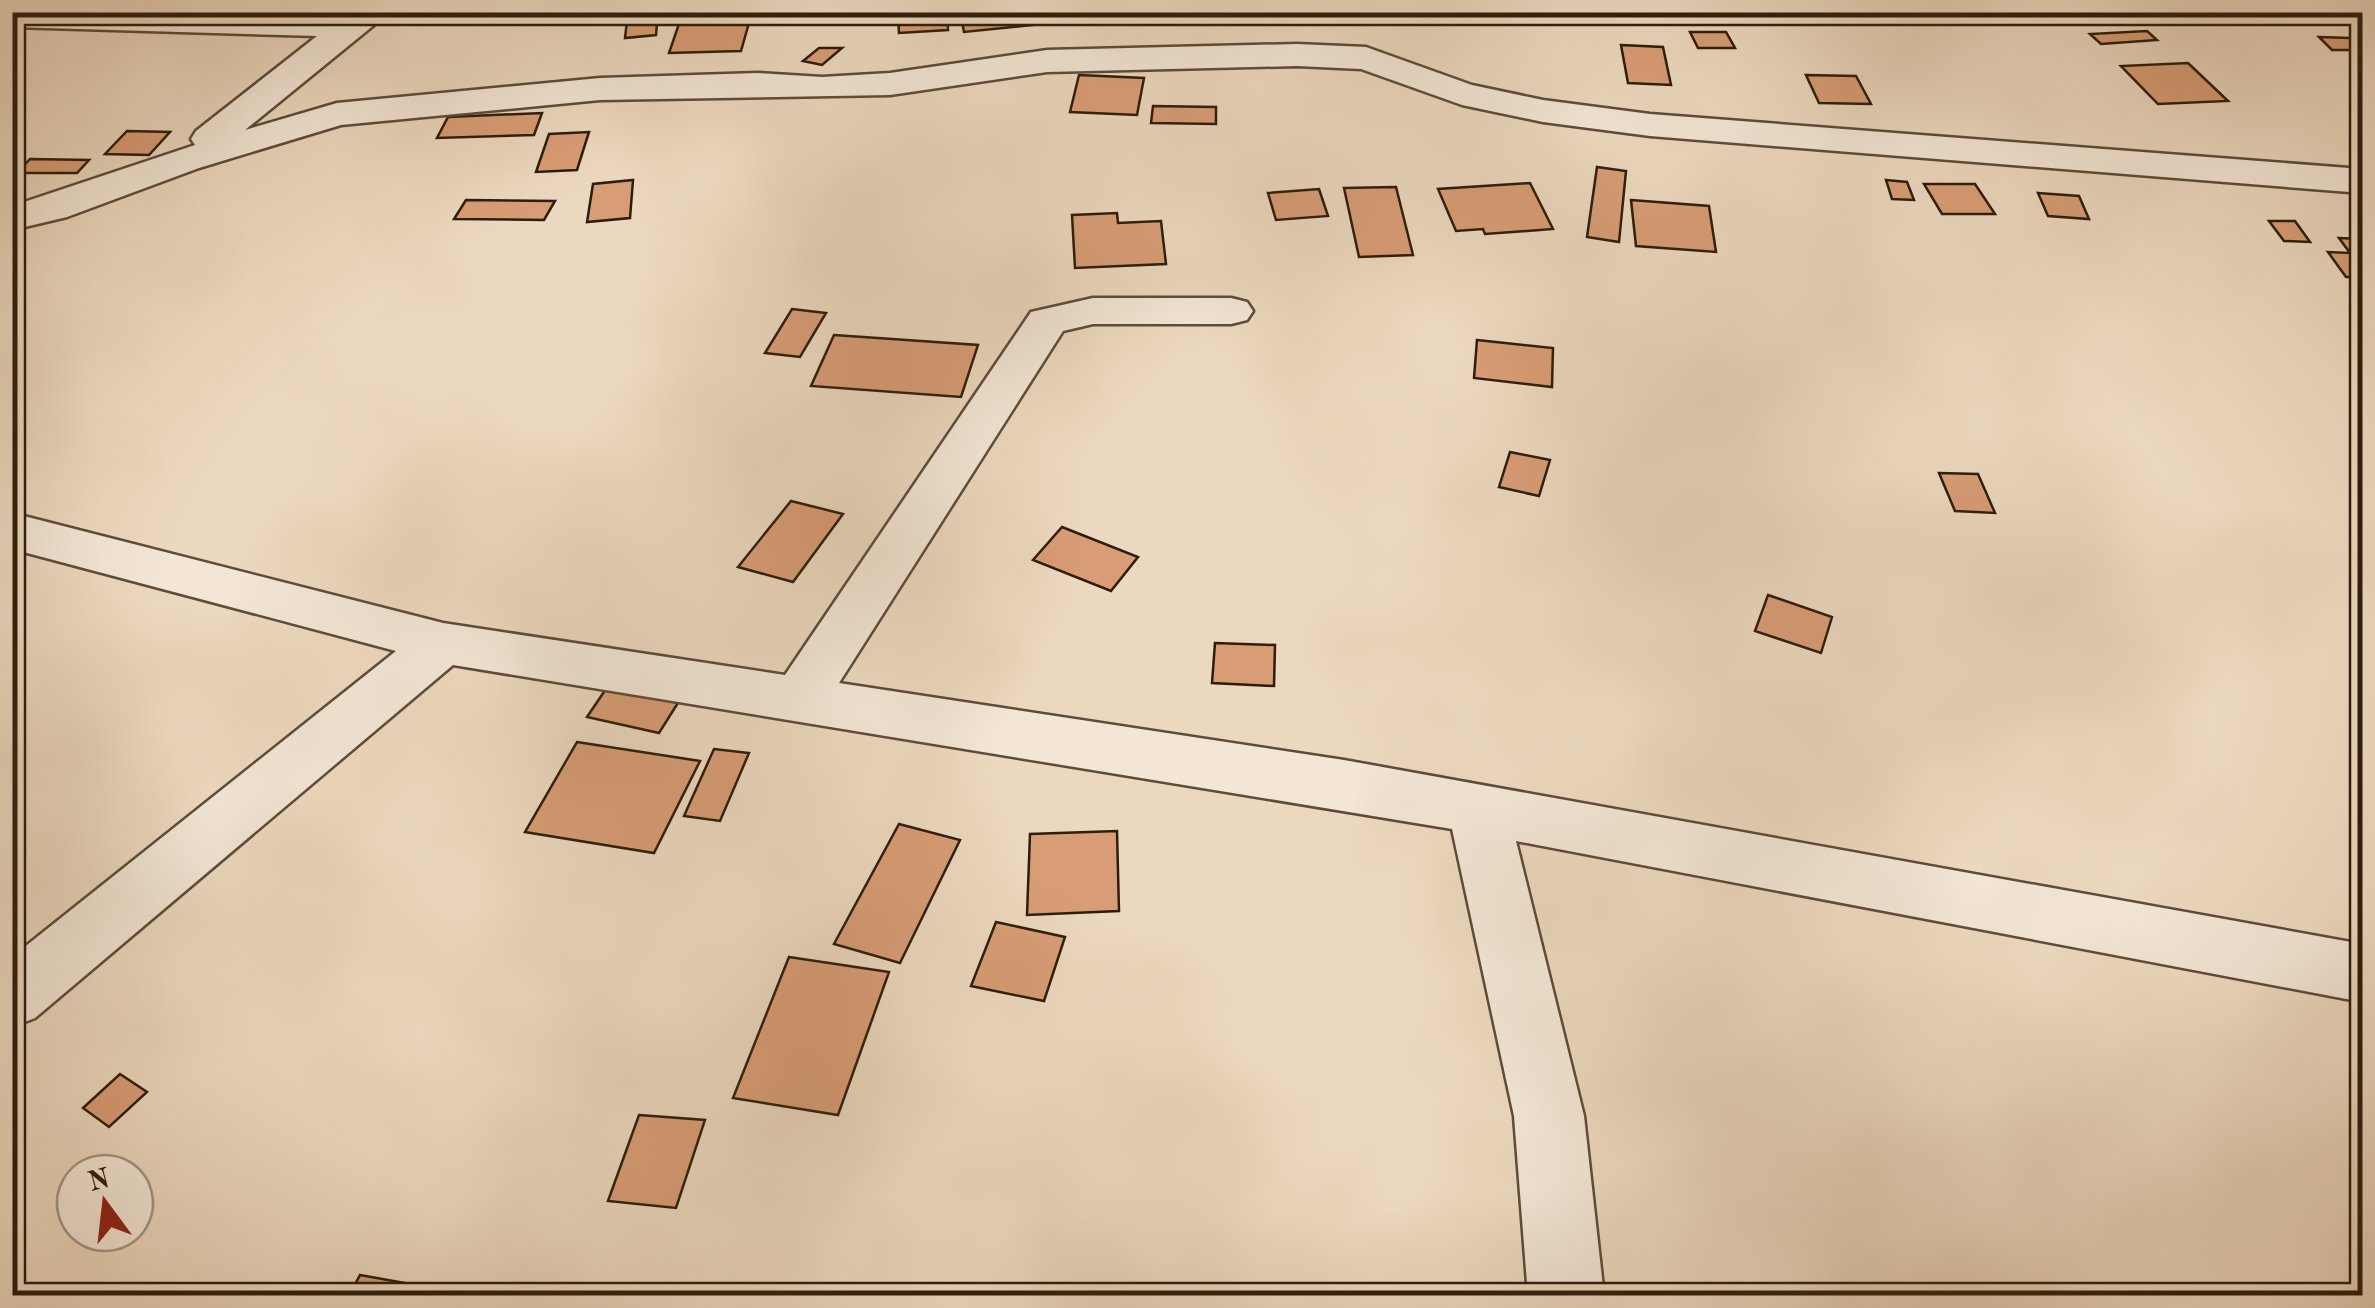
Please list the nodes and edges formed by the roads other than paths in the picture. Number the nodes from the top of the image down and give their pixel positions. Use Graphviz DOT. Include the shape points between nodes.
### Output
graph roads {
  1 [pos="12,17"];
  2 [pos="359,20"];
  3 [pos="185,160"];
  4 [pos="2362,181"];
  5 [pos="12,218"];
  6 [pos="1231,310"];
  7 [pos="12,531"];
  8 [pos="443,644"];
  9 [pos="798,699"];
  10 [pos="1478,808"];
  11 [pos="2362,972"];
  12 [pos="12,997"];
  13 [pos="1570,1291"];
  1 -- 2 [label="street"];
  2 -- 3 [label="street"];
  3 -- 4 [label="street" via="291,125 394,107 600,89 890,84 1047,60 1297,55 1366,58 1462,94 1650,125"];
  3 -- 5 [label="street"];
  6 -- 9 [label="street" via="1093,311 1047,321"];
  7 -- 8 [label="street"];
  8 -- 9 [label="street"];
  8 -- 12 [label="street"];
  9 -- 10 [label="street"];
  10 -- 11 [label="street"];
  10 -- 13 [label="street" via="1550,1116"];
}
